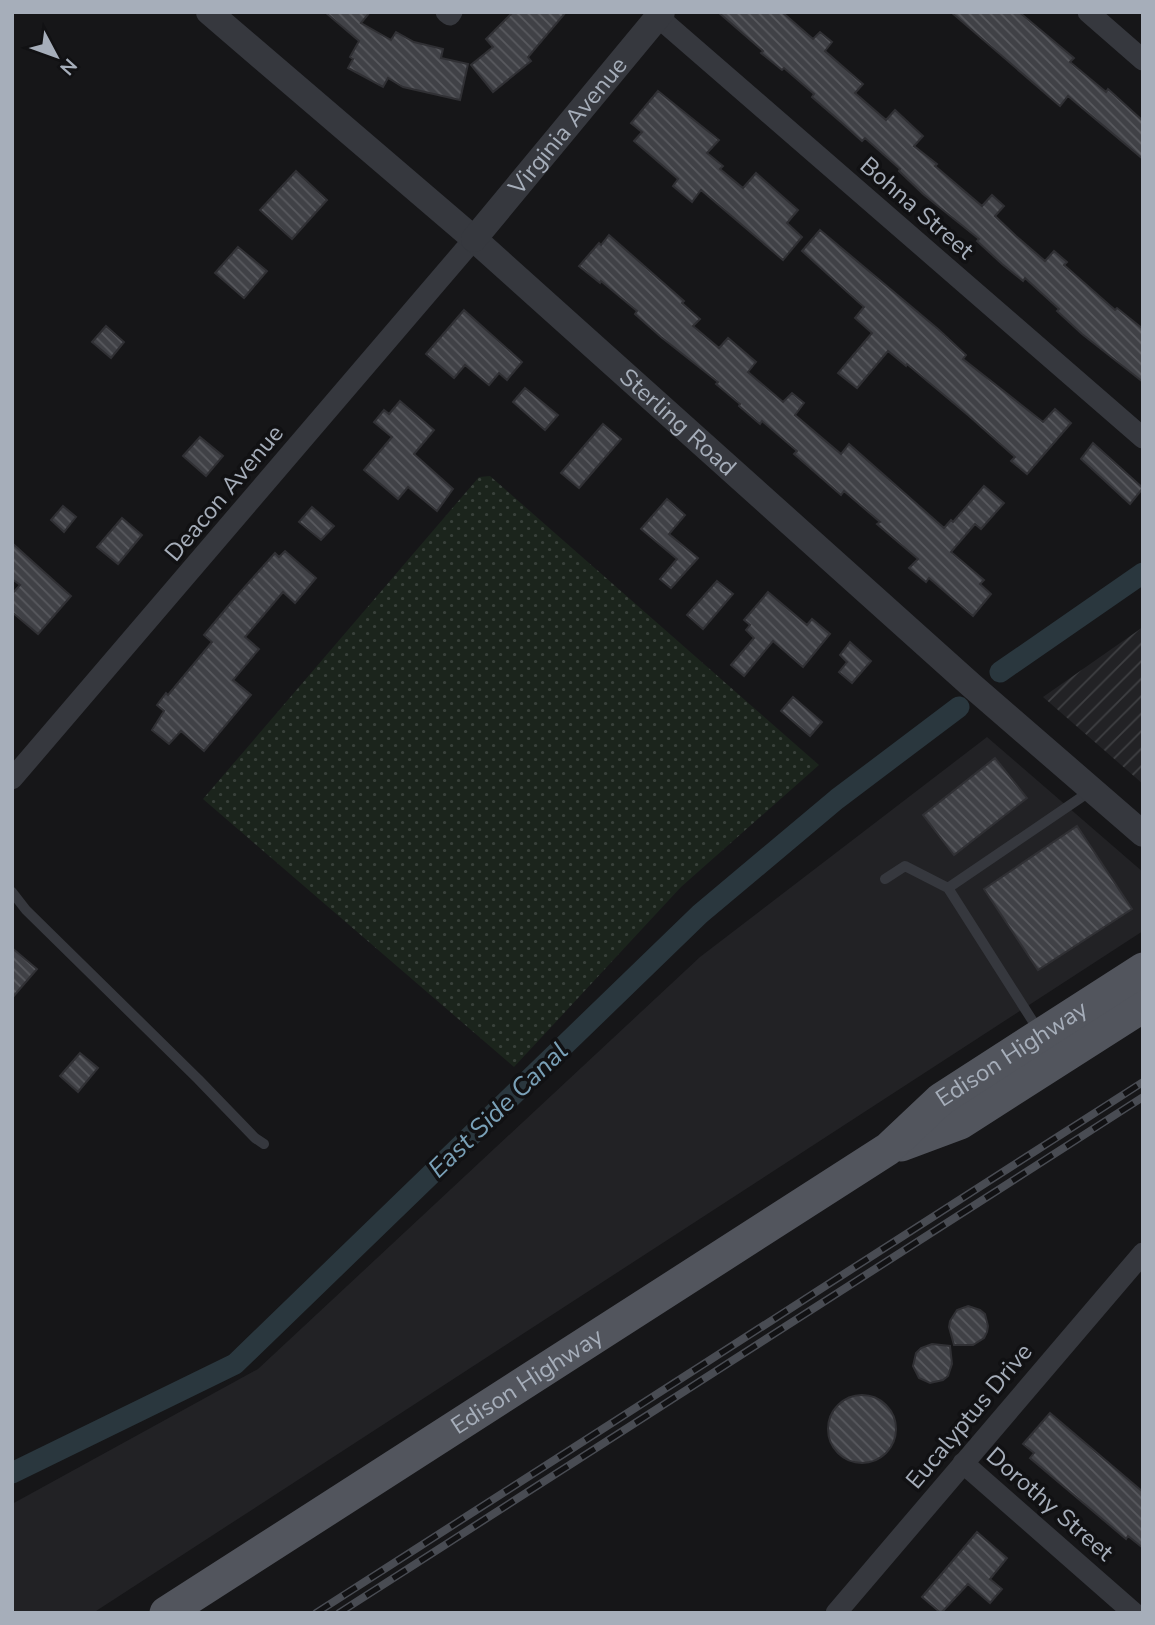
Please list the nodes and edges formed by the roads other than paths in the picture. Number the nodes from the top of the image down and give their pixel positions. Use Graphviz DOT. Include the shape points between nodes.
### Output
graph roads {
  1 [pos="209,12"];
  2 [pos="1088,12"];
  3 [pos="660,15"];
  4 [pos="1143,60"];
  5 [pos="474,239"];
  6 [pos="1143,438"];
  7 [pos="12,779"];
  8 [pos="1092,790"];
  9 [pos="1143,834"];
  10 [pos="885,879"];
  11 [pos="947,888"];
  12 [pos="12,892"];
  13 [pos="1143,970"];
  14 [pos="1143,1006"];
  15 [pos="1041,1034"];
  16 [pos="264,1144"];
  17 [pos="888,1149"];
  18 [pos="1143,1253"];
  19 [pos="963,1463"];
  20 [pos="166,1613"];
  21 [pos="836,1613"];
  22 [pos="1134,1613"];
  1 -- 5 [label="street, Sterling Road"];
  2 -- 4 [label="street"];
  3 -- 5 [label="street, Virginia Avenue"];
  3 -- 6 [label="street, Bohna Street"];
  5 -- 7 [label="street, Deacon Avenue"];
  5 -- 8 [label="street, Sterling Road"];
  8 -- 9 [label="street, Sterling Road"];
  8 -- 11 [label="lane"];
  10 -- 11 [label="lane" via="905,866"];
  11 -- 15 [label="lane"];
  12 -- 16 [label="lane"];
  13 -- 15 [label="main road, Edison Highway"];
  14 -- 17 [label="main road, Edison Highway" via="960,1123"];
  15 -- 17 [label="main road, Edison Highway" via="941,1100"];
  17 -- 20 [label="main road, Edison Highway"];
  18 -- 19 [label="street, Eucalyptus Drive"];
  19 -- 21 [label="street, Eucalyptus Drive"];
  19 -- 22 [label="street, Dorothy Street"];
}
